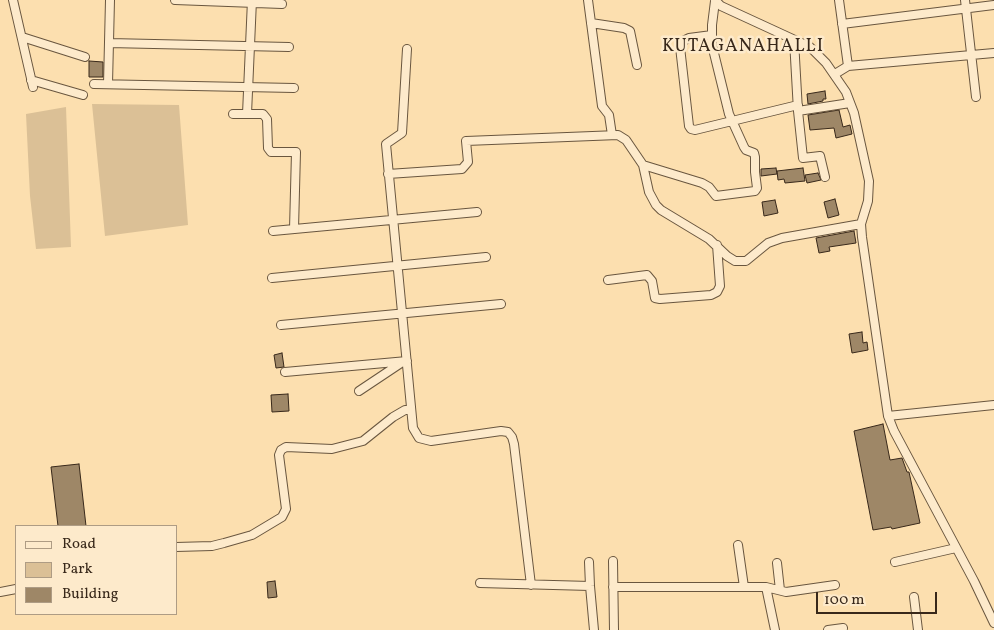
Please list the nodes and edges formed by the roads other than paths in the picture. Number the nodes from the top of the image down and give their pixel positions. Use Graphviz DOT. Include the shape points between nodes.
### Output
graph roads {
  1 [pos="13,0"];
  2 [pos="110,0"];
  3 [pos="175,0"];
  4 [pos="588,0"];
  5 [pos="715,0"];
  6 [pos="839,0"];
  7 [pos="965,0"];
  8 [pos="252,1"];
  9 [pos="282,4"];
  10 [pos="994,5"];
  11 [pos="966,9"];
  12 [pos="591,23"];
  13 [pos="842,24"];
  14 [pos="712,34"];
  15 [pos="22,37"];
  16 [pos="794,40"];
  17 [pos="109,43"];
  18 [pos="250,46"];
  19 [pos="289,47"];
  20 [pos="407,49"];
  21 [pos="994,52"];
  22 [pos="972,56"];
  23 [pos="85,57"];
  24 [pos="637,65"];
  25 [pos="848,66"];
  26 [pos="835,74"];
  27 [pos="94,84"];
  28 [pos="108,84"];
  29 [pos="248,87"];
  30 [pos="294,88"];
  31 [pos="83,95"];
  32 [pos="976,97"];
  33 [pos="850,103"];
  34 [pos="798,108"];
  35 [pos="233,114"];
  36 [pos="247,114"];
  37 [pos="732,120"];
  38 [pos="612,135"];
  39 [pos="644,165"];
  40 [pos="388,174"];
  41 [pos="825,177"];
  42 [pos="477,212"];
  43 [pos="393,220"];
  44 [pos="861,224"];
  45 [pos="294,229"];
  46 [pos="273,231"];
  47 [pos="717,245"];
  48 [pos="486,257"];
  49 [pos="397,266"];
  50 [pos="272,278"];
  51 [pos="608,280"];
  52 [pos="501,304"];
  53 [pos="402,314"];
  54 [pos="281,325"];
  55 [pos="404,362"];
  56 [pos="285,372"];
  57 [pos="360,391"];
  58 [pos="994,405"];
  59 [pos="411,410"];
  60 [pos="888,416"];
  61 [pos="738,545"];
  62 [pos="178,547"];
  63 [pos="956,548"];
  64 [pos="613,561"];
  65 [pos="589,562"];
  66 [pos="895,562"];
  67 [pos="777,563"];
  68 [pos="480,583"];
  69 [pos="530,585"];
  70 [pos="835,585"];
  71 [pos="590,586"];
  72 [pos="613,587"];
  73 [pos="744,587"];
  74 [pos="766,587"];
  75 [pos="15,589"];
  76 [pos="780,590"];
  77 [pos="0,592"];
  78 [pos="914,596"];
  79 [pos="994,623"];
  80 [pos="842,628"];
  81 [pos="594,630"];
  82 [pos="614,630"];
  83 [pos="774,630"];
  84 [pos="828,630"];
  85 [pos="918,630"];
  1 -- 15 [label="street"];
  2 -- 17 [label="street"];
  3 -- 8 [label="street"];
  4 -- 12 [label="street"];
  5 -- 14 [label="street"];
  5 -- 16 [label="street" via="721,6"];
  6 -- 13 [label="street"];
  7 -- 11 [label="street"];
  8 -- 9 [label="street"];
  8 -- 18 [label="street"];
  10 -- 11 [label="street"];
  11 -- 13 [label="street"];
  11 -- 22 [label="street"];
  12 -- 24 [label="street" via="630,31"];
  12 -- 38 [label="street" via="602,106 609,115"];
  13 -- 25 [label="street"];
  14 -- 37 [label="street"];
  14 -- 37 [label="street" via="689,38 680,47 689,126 695,130"];
  15 -- 23 [label="street"];
  15 -- 31 [label="street" via="32,84"];
  16 -- 26 [label="street" via="810,48"];
  16 -- 34 [label="street"];
  17 -- 18 [label="street"];
  17 -- 28 [label="street"];
  18 -- 19 [label="street"];
  18 -- 29 [label="street"];
  20 -- 40 [label="street" via="402,133 386,144"];
  21 -- 22 [label="street"];
  22 -- 25 [label="street"];
  22 -- 32 [label="street"];
  25 -- 26 [label="street"];
  26 -- 33 [label="street"];
  27 -- 28 [label="street"];
  28 -- 29 [label="street"];
  29 -- 30 [label="street"];
  29 -- 36 [label="street"];
  33 -- 34 [label="street"];
  33 -- 44 [label="street" via="869,181 868,201"];
  34 -- 37 [label="street"];
  34 -- 41 [label="street" via="802,158 820,156"];
  35 -- 36 [label="street"];
  36 -- 45 [label="street" via="263,114 267,119 271,152 296,152"];
  37 -- 39 [label="street" via="744,147 754,153 757,188 754,191 716,196 702,183"];
  38 -- 39 [label="street" via="622,136"];
  38 -- 40 [label="street" via="466,141 468,162 462,168"];
  39 -- 47 [label="street" via="649,192 656,205"];
  40 -- 43 [label="street"];
  42 -- 43 [label="street"];
  43 -- 45 [label="street"];
  43 -- 49 [label="street"];
  44 -- 47 [label="street" via="782,238 768,243 746,261 735,261"];
  44 -- 60 [label="street"];
  45 -- 46 [label="street"];
  47 -- 51 [label="street" via="720,286 711,295 656,298 647,274"];
  48 -- 49 [label="street"];
  49 -- 50 [label="street"];
  49 -- 53 [label="street"];
  52 -- 53 [label="street"];
  53 -- 54 [label="street"];
  53 -- 55 [label="street"];
  55 -- 56 [label="street"];
  55 -- 57 [label="street"];
  55 -- 59 [label="street"];
  58 -- 60 [label="street"];
  59 -- 62 [label="street" via="393,416 363,441 332,448 286,447 279,455 286,509 282,517 252,535 212,546"];
  59 -- 69 [label="street" via="419,438 431,441 501,431 512,437"];
  60 -- 63 [label="street"];
  61 -- 73 [label="street"];
  63 -- 66 [label="street"];
  63 -- 79 [label="street"];
  64 -- 72 [label="street"];
  65 -- 71 [label="street"];
  67 -- 76 [label="street"];
  68 -- 69 [label="street"];
  69 -- 71 [label="street"];
  70 -- 76 [label="street" via="786,592"];
  71 -- 81 [label="street"];
  72 -- 73 [label="street"];
  72 -- 82 [label="street"];
  73 -- 74 [label="street"];
  74 -- 76 [label="street"];
  74 -- 83 [label="street"];
  75 -- 77 [label="street"];
  78 -- 85 [label="street"];
  80 -- 84 [label="street"];
}
